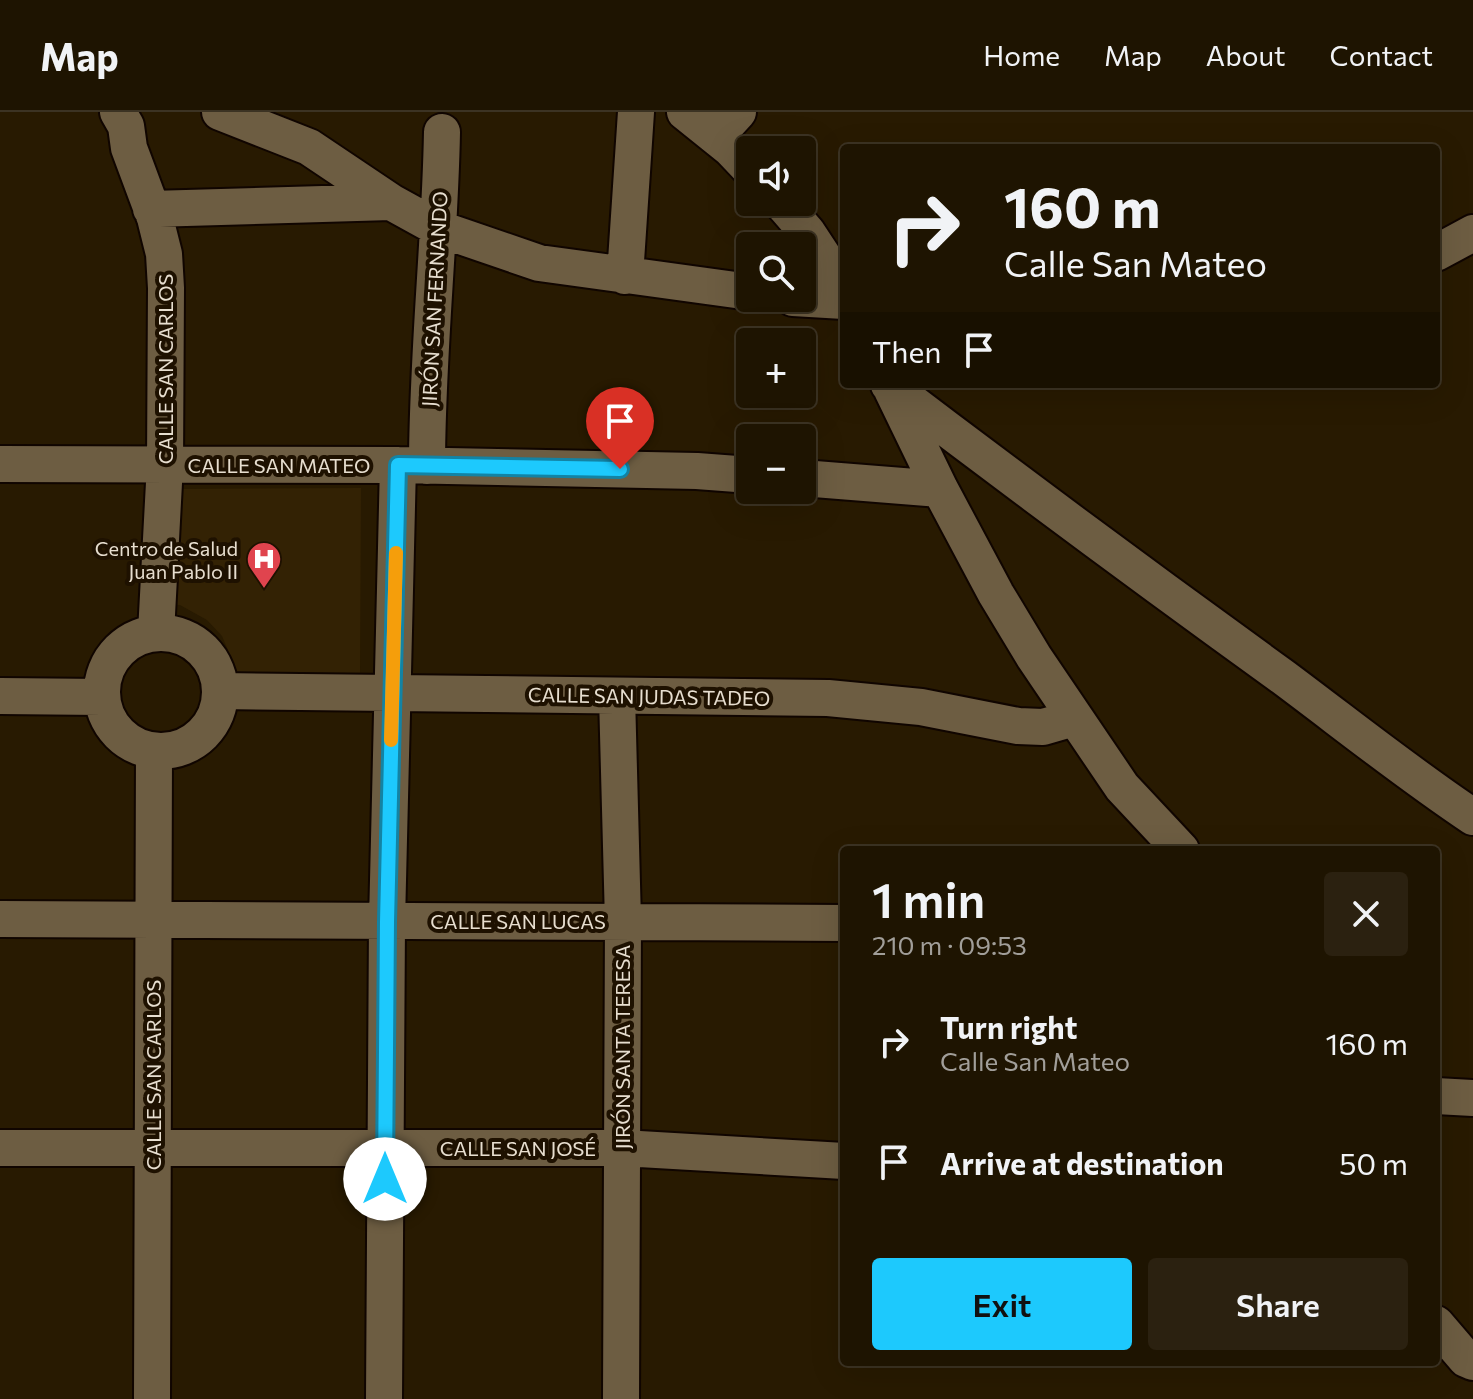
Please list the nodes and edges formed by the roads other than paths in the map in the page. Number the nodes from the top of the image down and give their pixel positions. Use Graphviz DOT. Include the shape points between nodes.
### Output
graph roads {
  1 [pos="118,112"];
  2 [pos="220,112"];
  3 [pos="636,112"];
  4 [pos="685,112"];
  5 [pos="727,124"];
  6 [pos="442,132"];
  7 [pos="391,202"];
  8 [pos="151,209"];
  9 [pos="793,216"];
  10 [pos="440,229"];
  11 [pos="1473,233"];
  12 [pos="1440,251"];
  13 [pos="625,276"];
  14 [pos="840,282"];
  15 [pos="736,290"];
  16 [pos="816,299"];
  17 [pos="840,301"];
  18 [pos="891,388"];
  19 [pos="894,388"];
  20 [pos="0,464"];
  21 [pos="165,464"];
  22 [pos="412,466"];
  23 [pos="736,474"];
  24 [pos="816,479"];
  25 [pos="940,489"];
  26 [pos="156,633"];
  27 [pos="220,691"];
  28 [pos="392,692"];
  29 [pos="0,696"];
  30 [pos="617,696"];
  31 [pos="102,697"];
  32 [pos="1074,718"];
  33 [pos="154,751"];
  34 [pos="1473,817"];
  35 [pos="1177,846"];
  36 [pos="0,919"];
  37 [pos="153,920"];
  38 [pos="623,921"];
  39 [pos="387,922"];
  40 [pos="840,923"];
  41 [pos="1440,1096"];
  42 [pos="1473,1098"];
  43 [pos="0,1148"];
  44 [pos="154,1148"];
  45 [pos="385,1148"];
  46 [pos="622,1148"];
  47 [pos="840,1161"];
  48 [pos="1440,1329"];
  49 [pos="1473,1362"];
  50 [pos="152,1399"];
  51 [pos="384,1399"];
  52 [pos="621,1399"];
  1 -- 8 [label="street, CALLE SAN CARLOS"];
  2 -- 7 [label="street" via="309,147"];
  3 -- 13 [label="street"];
  4 -- 5 [label="street"];
  6 -- 10 [label="street, JIRÓN SAN FERNANDO"];
  7 -- 8 [label="street"];
  7 -- 10 [label="street"];
  8 -- 21 [label="street, CALLE SAN CARLOS" via="164,254 166,288"];
  9 -- 14 [label="street"];
  10 -- 13 [label="street" via="539,263"];
  10 -- 22 [label="street, JIRÓN SAN FERNANDO"];
  11 -- 12 [label="street"];
  13 -- 15 [label="street"];
  16 -- 17 [label="street"];
  18 -- 25 [label="street"];
  19 -- 34 [label="street"];
  20 -- 21 [label="street, CALLE SAN MATEO"];
  21 -- 22 [label="street, CALLE SAN MATEO"];
  21 -- 26 [label="street, CALLE SAN CARLOS"];
  22 -- 23 [label="street, CALLE SAN MATEO"];
  22 -- 28 [label="street, JIRÓN SAN FERNANDO"];
  24 -- 25 [label="street"];
  25 -- 32 [label="street" via="996,594"];
  26 -- 27 [label="street" via="180,636 200,648 215,667"];
  26 -- 31 [label="street" via="133,640 115,654 104,675"];
  27 -- 28 [label="street, CALLE SAN JUDAS TADEO"];
  27 -- 33 [label="street" via="208,728 193,742"];
  28 -- 30 [label="street, CALLE SAN JUDAS TADEO"];
  28 -- 39 [label="street, JIRÓN SAN FERNANDO"];
  29 -- 31 [label="street"];
  30 -- 32 [label="street, CALLE SAN JUDAS TADEO" via="828,698 921,707 1018,726 1043,727"];
  30 -- 38 [label="street, JIRÓN SANTA TERESA"];
  31 -- 33 [label="street" via="118,734"];
  32 -- 35 [label="street" via="1122,787"];
  33 -- 37 [label="street, CALLE SAN CARLOS"];
  36 -- 37 [label="street, CALLE SAN LUCAS"];
  37 -- 39 [label="street, CALLE SAN LUCAS"];
  37 -- 44 [label="street, CALLE SAN CARLOS"];
  38 -- 39 [label="street, CALLE SAN LUCAS"];
  38 -- 40 [label="street, CALLE SAN LUCAS"];
  38 -- 46 [label="street, JIRÓN SANTA TERESA"];
  39 -- 45 [label="street, JIRÓN SAN FERNANDO"];
  41 -- 42 [label="street"];
  43 -- 44 [label="street, CALLE SAN JOSÉ"];
  44 -- 45 [label="street, CALLE SAN JOSÉ"];
  44 -- 50 [label="street, CALLE SAN CARLOS"];
  45 -- 46 [label="street, CALLE SAN JOSÉ"];
  45 -- 51 [label="street, JIRÓN SAN FERNANDO"];
  46 -- 47 [label="street, CALLE SAN JOSÉ"];
  46 -- 52 [label="street, JIRÓN SANTA TERESA"];
  48 -- 49 [label="street"];
}
